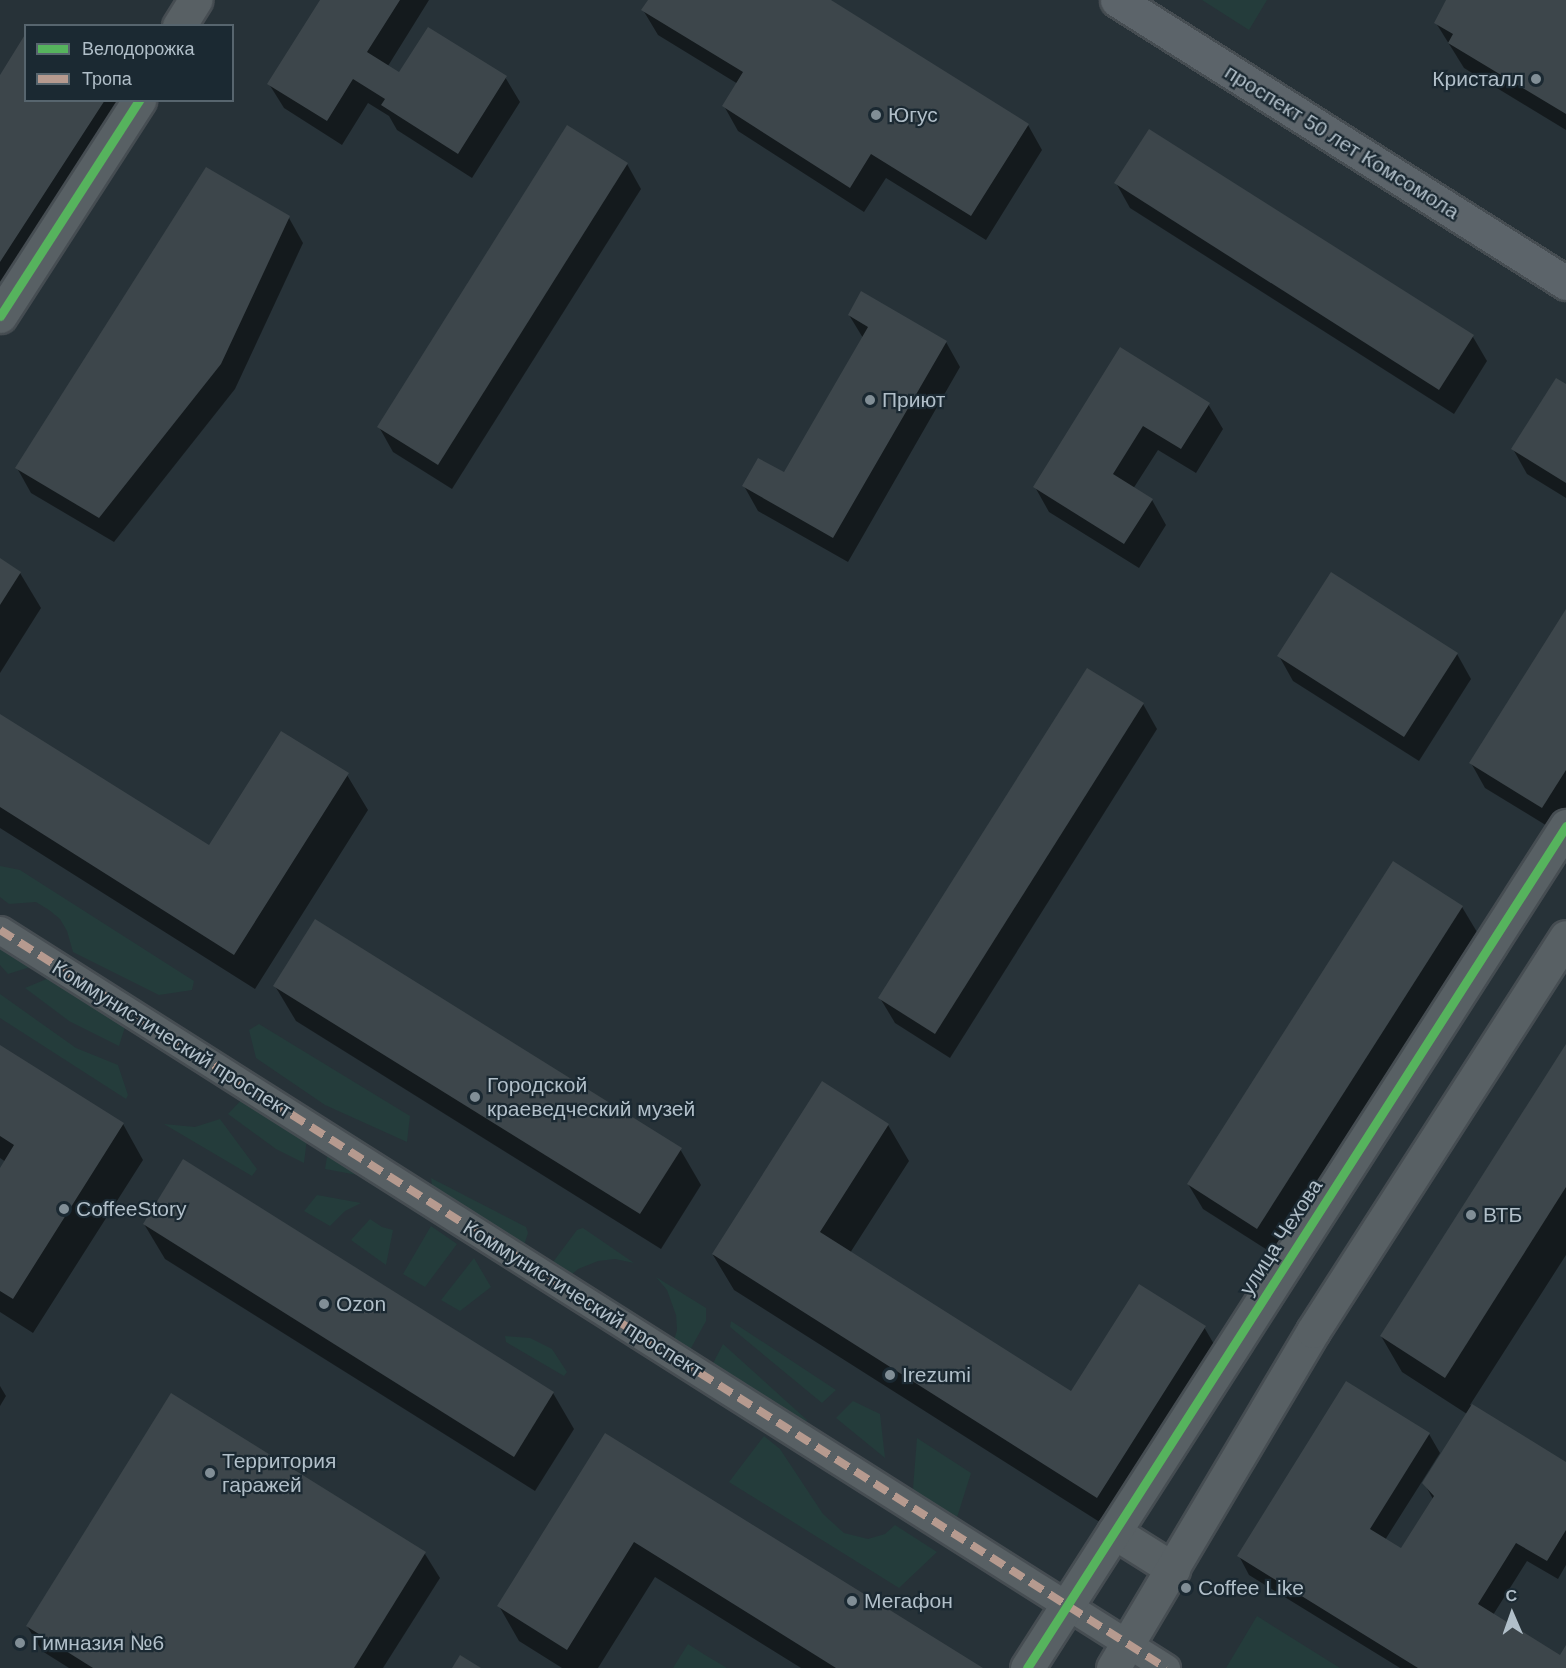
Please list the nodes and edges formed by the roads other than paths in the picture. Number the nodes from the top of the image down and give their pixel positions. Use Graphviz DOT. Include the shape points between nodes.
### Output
graph roads {
  1 [pos="195,0"];
  2 [pos="1117,0"];
  3 [pos="180,24"];
  4 [pos="138,102"];
  5 [pos="1566,283"];
  6 [pos="0,316"];
  7 [pos="1566,826"];
  8 [pos="0,930"];
  9 [pos="1566,937"];
  10 [pos="1114,1532"];
  11 [pos="1173,1569"];
  12 [pos="1066,1604"];
  13 [pos="1120,1656"];
  14 [pos="1027,1668"];
  15 [pos="1166,1668"];
  1 -- 3 [label="street"];
  2 -- 5 [label="main road, проспект 50 лет Комсомола"];
  4 -- 6 [label="street"];
  7 -- 10 [label="street, улица Чехова"];
  8 -- 12 [label="street, Коммунистический проспект"];
  9 -- 11 [label="street" via="1313,1331"];
  10 -- 11 [label="street"];
  10 -- 12 [label="street, улица Чехова"];
  11 -- 13 [label="street"];
  12 -- 13 [label="street, Коммунистический проспект"];
  12 -- 14 [label="street, улица Чехова"];
  13 -- 15 [label="street, Коммунистический проспект"];
}
